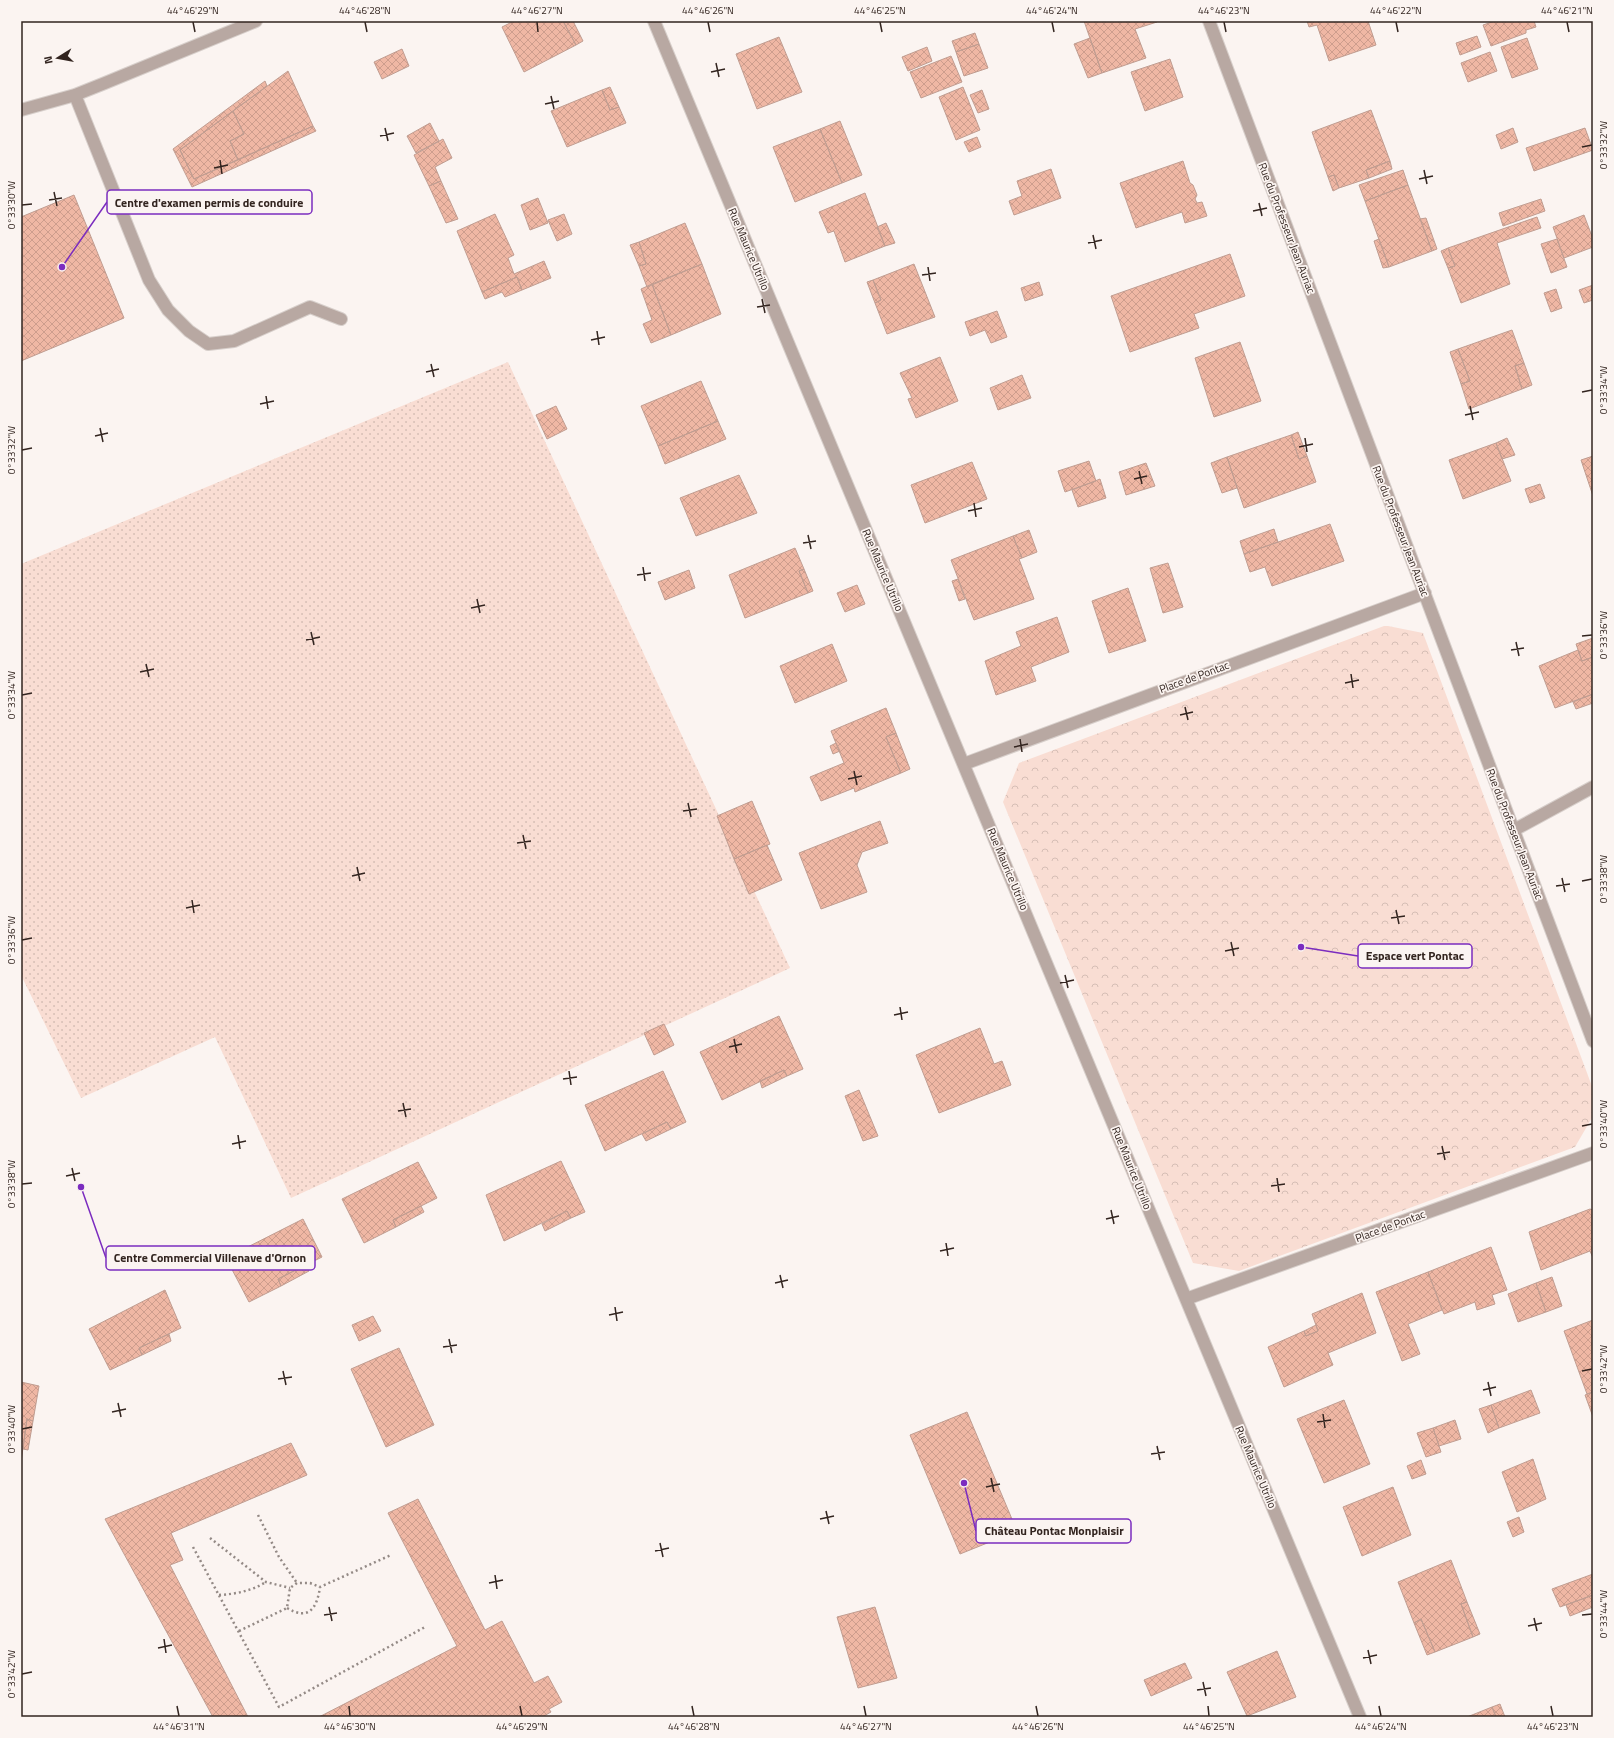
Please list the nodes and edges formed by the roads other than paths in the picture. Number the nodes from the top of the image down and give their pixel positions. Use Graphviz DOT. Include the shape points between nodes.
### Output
graph roads {
  1 [pos="256,21"];
  2 [pos="654,21"];
  3 [pos="1209,21"];
  4 [pos="75,95"];
  5 [pos="21,110"];
  6 [pos="341,319"];
  7 [pos="1425,593"];
  8 [pos="964,764"];
  9 [pos="1593,787"];
  10 [pos="1514,830"];
  11 [pos="1593,1041"];
  12 [pos="1593,1153"];
  13 [pos="1186,1299"];
  14 [pos="1360,1717"];
  1 -- 4 [label="street"];
  2 -- 8 [label="street, Rue Maurice Utrillo"];
  3 -- 7 [label="street, Rue du Professeur Jean Auriac"];
  4 -- 5 [label="street"];
  4 -- 6 [label="street" via="149,280 168,310 189,332 208,344 234,341 310,307"];
  7 -- 8 [label="street, Place de Pontac"];
  7 -- 10 [label="street, Rue du Professeur Jean Auriac"];
  8 -- 13 [label="street, Rue Maurice Utrillo"];
  9 -- 10 [label="street"];
  10 -- 11 [label="street, Rue du Professeur Jean Auriac"];
  12 -- 13 [label="street, Place de Pontac"];
  13 -- 14 [label="street, Rue Maurice Utrillo"];
}
